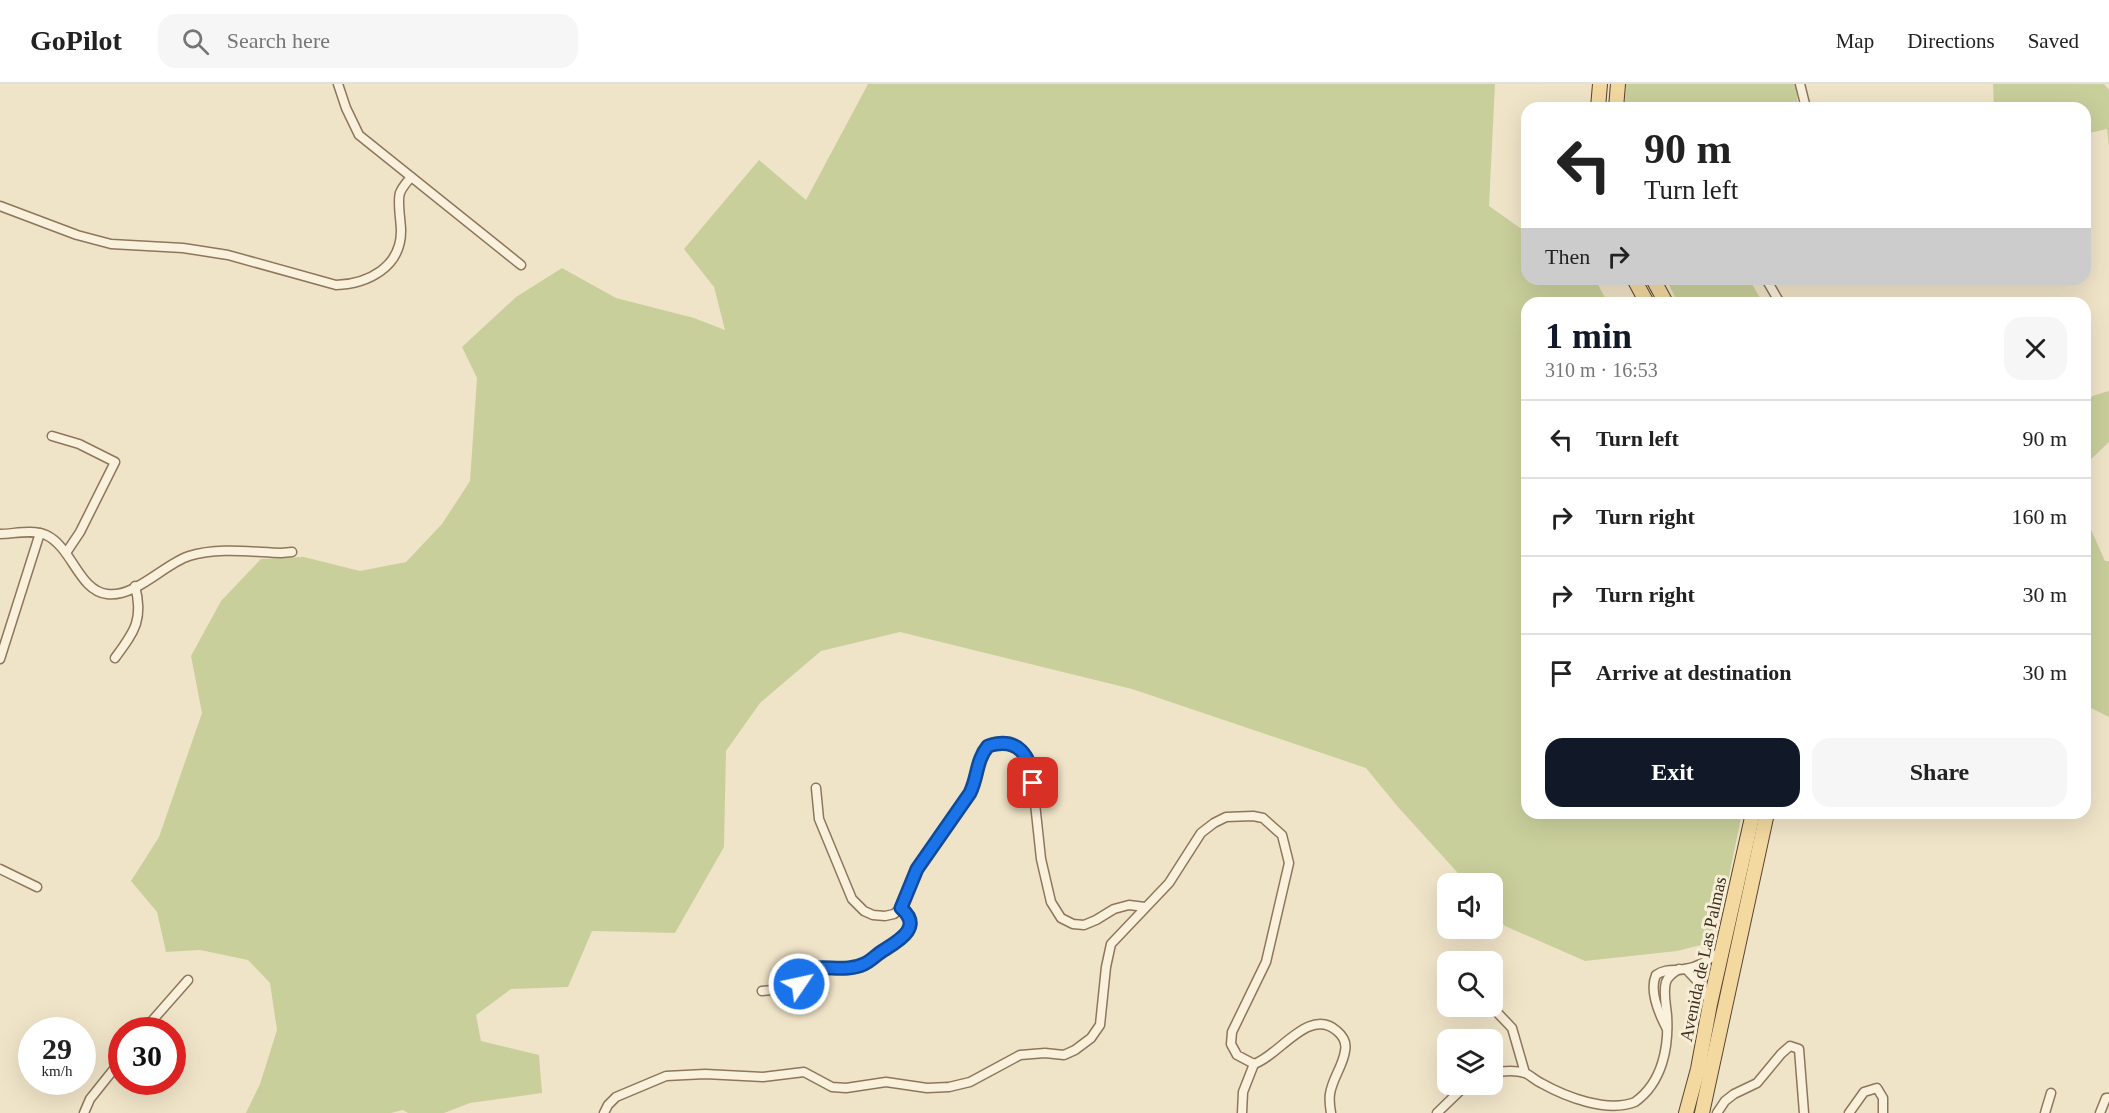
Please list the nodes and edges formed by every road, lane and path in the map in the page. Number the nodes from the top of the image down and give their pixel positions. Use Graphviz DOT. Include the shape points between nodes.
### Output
graph roads {
  1 [pos="338,84"];
  2 [pos="1600,84"];
  3 [pos="1618,84"];
  4 [pos="1800,84"];
  5 [pos="1598,102"];
  6 [pos="1616,102"];
  7 [pos="1804,102"];
  8 [pos="411,177"];
  9 [pos="0,206"];
  10 [pos="521,265"];
  11 [pos="52,436"];
  12 [pos="40,533"];
  13 [pos="0,534"];
  14 [pos="292,552"];
  15 [pos="66,553"];
  16 [pos="135,586"];
  17 [pos="115,658"];
  18 [pos="0,659"];
  19 [pos="816,788"];
  20 [pos="1752,819"];
  21 [pos="1766,819"];
  22 [pos="0,869"];
  23 [pos="37,888"];
  24 [pos="1145,907"];
  25 [pos="901,908"];
  26 [pos="1722,951"];
  27 [pos="1682,969"];
  28 [pos="188,980"];
  29 [pos="762,990"];
  30 [pos="1710,1004"];
  31 [pos="155,1017"];
  32 [pos="1502,1017"];
  33 [pos="1254,1064"];
  34 [pos="1503,1072"];
  35 [pos="1525,1073"];
  36 [pos="108,1077"];
  37 [pos="2051,1093"];
  38 [pos="1456,1095"];
  39 [pos="2109,1098"];
  40 [pos="84,1113"];
  41 [pos="604,1113"];
  42 [pos="1242,1113"];
  43 [pos="1331,1113"];
  44 [pos="1437,1113"];
  45 [pos="1686,1113"];
  46 [pos="1702,1113"];
  47 [pos="1717,1113"];
  48 [pos="1804,1113"];
  49 [pos="1850,1113"];
  50 [pos="1883,1113"];
  51 [pos="2045,1113"];
  52 [pos="2100,1113"];
  1 -- 8 [label="street" via="359,135"];
  2 -- 5 [label="main road"];
  3 -- 6 [label="main road"];
  4 -- 7 [label="street"];
  8 -- 9 [label="street" via="400,193 401,234 392,259 382,272 353,285 336,285 228,255 111,244"];
  8 -- 10 [label="street"];
  11 -- 15 [label="street" via="115,462"];
  12 -- 13 [label="street"];
  12 -- 15 [label="street"];
  12 -- 18 [label="street"];
  14 -- 16 [label="street" via="188,556"];
  15 -- 16 [label="street" via="90,587 99,593 123,593"];
  16 -- 17 [label="street" via="139,600 135,631"];
  19 -- 25 [label="street" via="819,819 852,899 873,915 890,915"];
  20 -- 26 [label="main road, Avenida de Las Palmas"];
  21 -- 46 [label="main road, Avenida de Las Palmas"];
  22 -- 23 [label="street"];
  24 -- 25 [label="street" via="1129,905 1114,909 1084,925 1061,918 1051,902 1041,859 1031,766 1020,749 1005,743 988,746 981,754 975,784 917,869"];
  24 -- 33 [label="street" via="1169,883 1201,833 1214,823 1226,817 1253,816 1263,818 1282,835 1289,862 1269,951 1232,1032 1231,1044 1237,1055"];
  24 -- 41 [label="street" via="1111,944 1100,1025 1091,1038 1064,1055 1020,1055 970,1082 949,1087 886,1082 832,1087 804,1072 762,1077 666,1076 616,1097"];
  25 -- 29 [label="street" via="908,914 906,933 864,964 817,968 792,987"];
  26 -- 27 [label="street" via="1705,962"];
  26 -- 30 [label="main road, Avenida de Las Palmas"];
  27 -- 30 [label="street" via="1701,985"];
  27 -- 35 [label="street" via="1660,972 1654,978 1659,1015 1668,1032 1667,1048 1652,1084 1634,1103 1624,1107 1590,1107"];
  28 -- 31 [label="street"];
  30 -- 45 [label="main road, Avenida de Las Palmas"];
  32 -- 35 [label="street" via="1512,1028"];
  33 -- 42 [label="street" via="1243,1092"];
  33 -- 43 [label="street" via="1264,1061 1304,1028 1331,1026 1343,1036 1346,1047 1330,1095"];
  34 -- 35 [label="street"];
  36 -- 40 [label="street"];
  37 -- 51 [label="street"];
  38 -- 44 [label="street"];
  39 -- 52 [label="street"];
  47 -- 48 [label="street" via="1734,1094 1757,1083 1790,1046 1799,1049"];
  49 -- 50 [label="street" via="1864,1092 1876,1088 1883,1098"];
}
